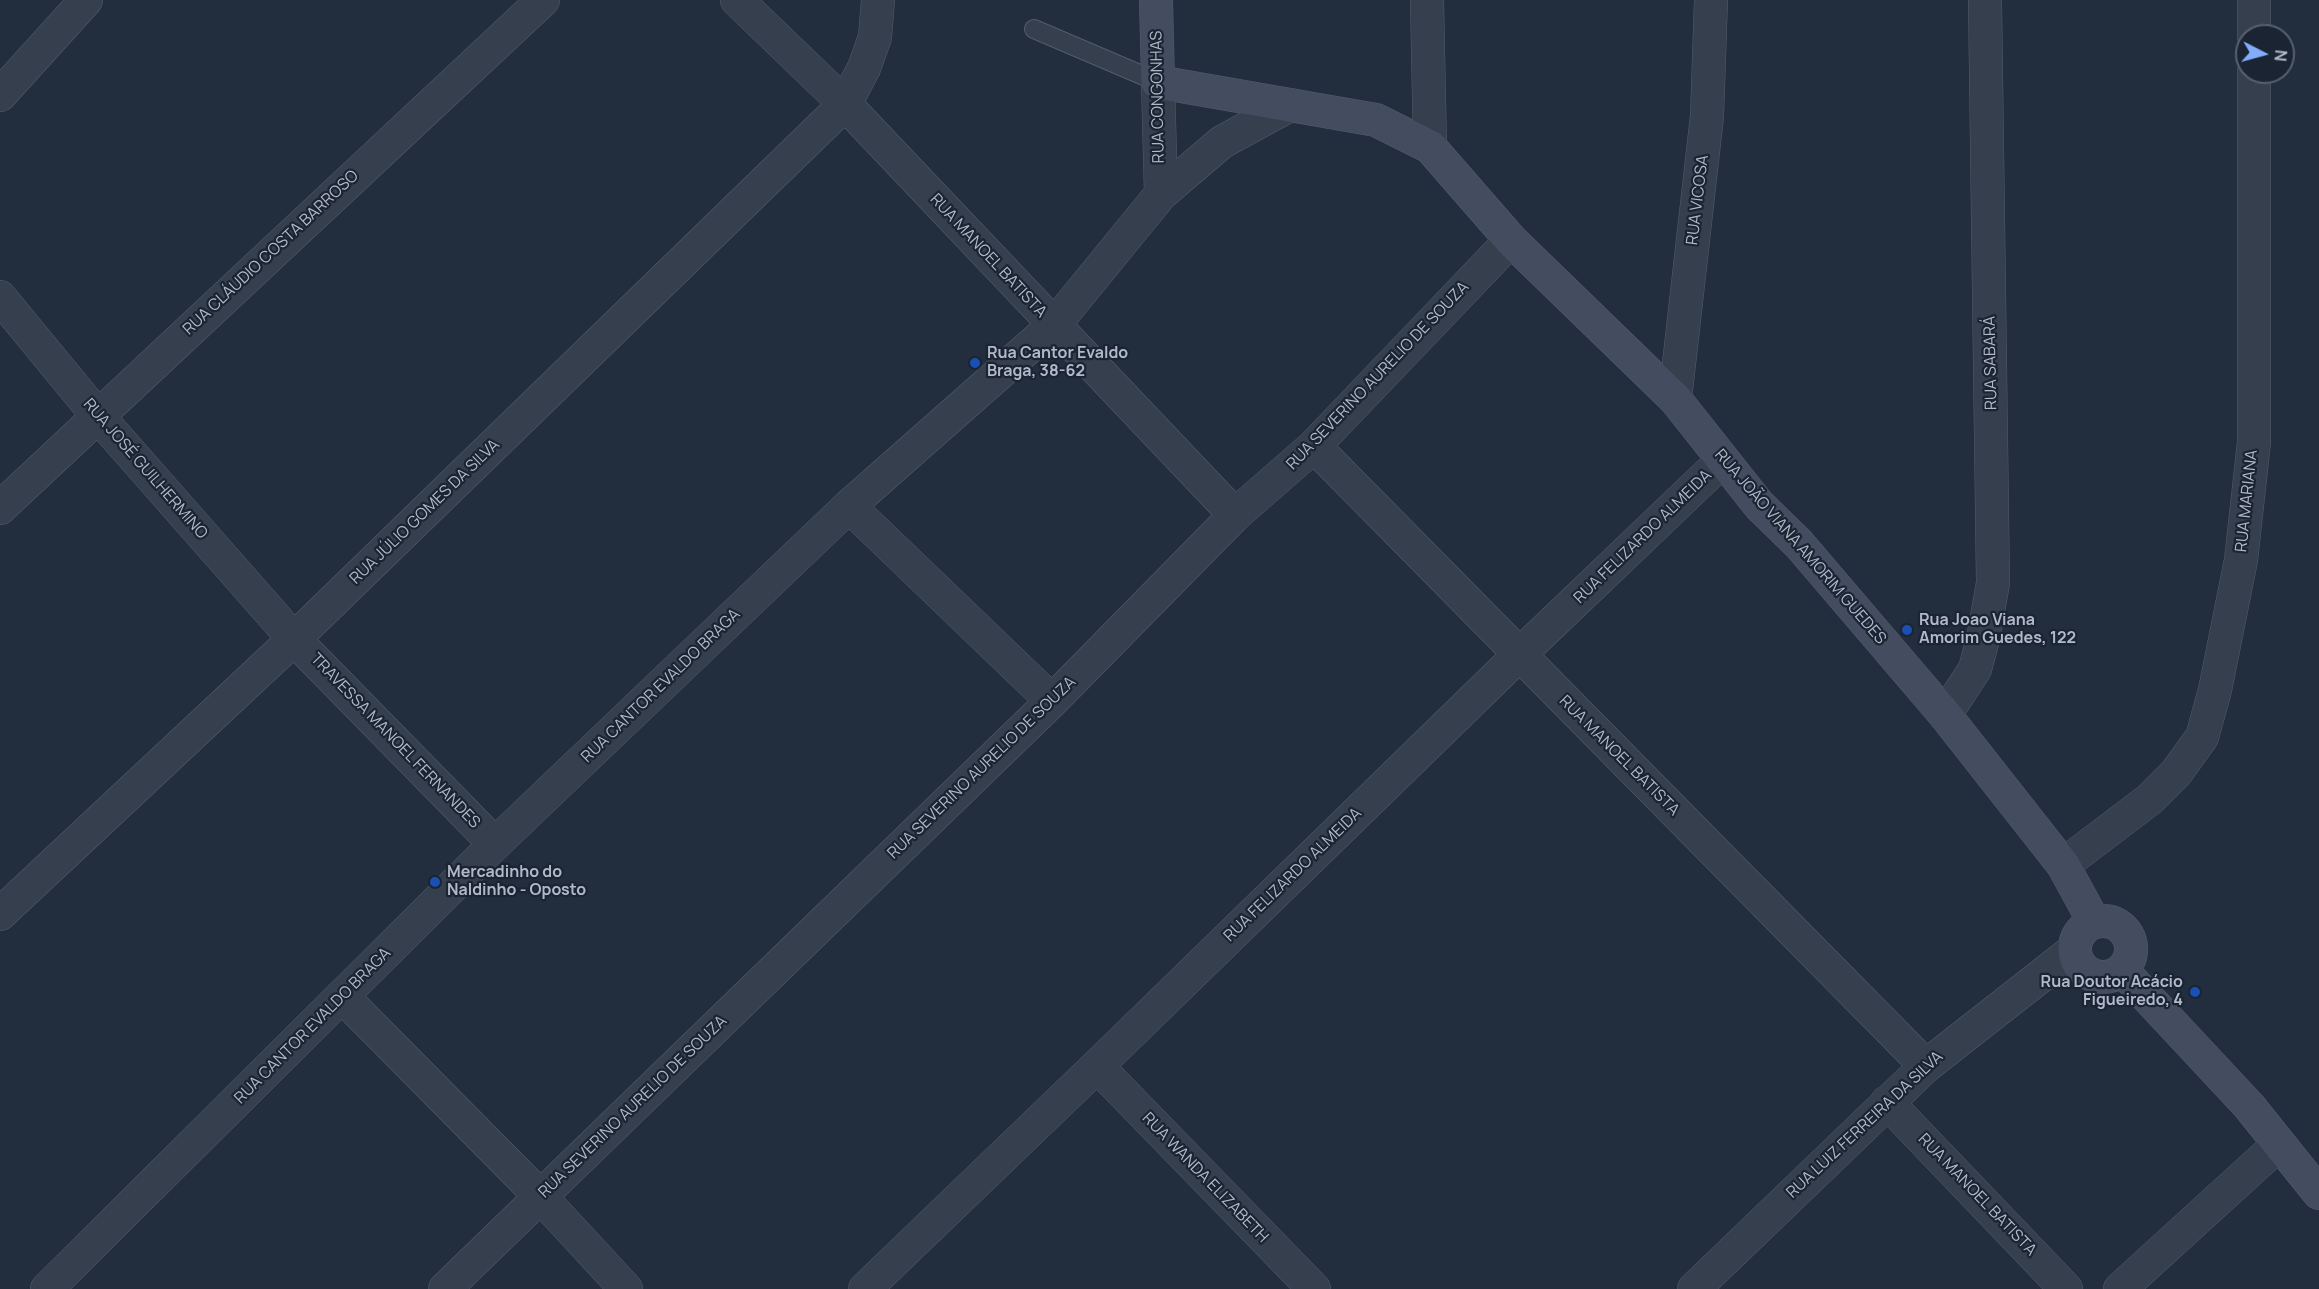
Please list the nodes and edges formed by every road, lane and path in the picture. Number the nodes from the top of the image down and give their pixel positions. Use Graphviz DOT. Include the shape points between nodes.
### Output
graph roads {
  1 [pos="86,0"];
  2 [pos="543,0"];
  3 [pos="737,0"];
  4 [pos="878,0"];
  5 [pos="1156,0"];
  6 [pos="1427,0"];
  7 [pos="1711,0"];
  8 [pos="1985,0"];
  9 [pos="2254,0"];
  10 [pos="2254,24"];
  11 [pos="1034,29"];
  12 [pos="1158,82"];
  13 [pos="2254,84"];
  14 [pos="0,95"];
  15 [pos="845,104"];
  16 [pos="1290,105"];
  17 [pos="1430,147"];
  18 [pos="1161,194"];
  19 [pos="1511,240"];
  20 [pos="0,297"];
  21 [pos="1054,325"];
  22 [pos="1675,399"];
  23 [pos="97,415"];
  24 [pos="1314,446"];
  25 [pos="1722,461"];
  26 [pos="849,506"];
  27 [pos="0,508"];
  28 [pos="1235,515"];
  29 [pos="294,639"];
  30 [pos="1519,655"];
  31 [pos="1052,701"];
  32 [pos="1946,716"];
  33 [pos="495,844"];
  34 [pos="2063,865"];
  35 [pos="0,914"];
  36 [pos="2094,922"];
  37 [pos="2074,950"];
  38 [pos="2122,970"];
  39 [pos="343,997"];
  40 [pos="1097,1066"];
  41 [pos="1926,1066"];
  42 [pos="1887,1102"];
  43 [pos="2279,1144"];
  44 [pos="2319,1193"];
  45 [pos="540,1196"];
  46 [pos="1302,1285"];
  47 [pos="47,1289"];
  48 [pos="445,1289"];
  49 [pos="626,1289"];
  50 [pos="865,1289"];
  51 [pos="1694,1289"];
  52 [pos="2066,1289"];
  53 [pos="2120,1289"];
  1 -- 14 [label="street"];
  2 -- 23 [label="street, RUA CLÁUDIO COSTA BARROSO"];
  3 -- 15 [label="street, RUA MANOEL BATISTA"];
  4 -- 15 [label="street, RUA JÚLIO GOMES DA SILVA" via="875,36"];
  5 -- 12 [label="street, RUA CONGONHAS"];
  6 -- 17 [label="street"];
  7 -- 22 [label="street, RUA VICOSA" via="1707,116"];
  8 -- 32 [label="street, RUA SABARÁ" via="1993,583 1975,669"];
  9 -- 10 [label="street"];
  11 -- 12 [label="lane"];
  12 -- 16 [label="street, RUA JOÃO VIANA AMORIM GUEDES"];
  12 -- 18 [label="street, RUA CONGONHAS"];
  13 -- 34 [label="street, RUA MARIANA" via="2254,442 2241,560 2215,690 2202,737 2176,773 2150,799"];
  15 -- 21 [label="street, RUA MANOEL BATISTA"];
  15 -- 29 [label="street, RUA JÚLIO GOMES DA SILVA"];
  16 -- 17 [label="street, RUA JOÃO VIANA AMORIM GUEDES" via="1376,120"];
  16 -- 18 [label="street, RUA CANTOR EVALDO BRAGA" via="1222,142"];
  17 -- 19 [label="street, RUA JOÃO VIANA AMORIM GUEDES"];
  18 -- 21 [label="street, RUA CANTOR EVALDO BRAGA"];
  19 -- 22 [label="street, RUA JOÃO VIANA AMORIM GUEDES"];
  19 -- 24 [label="street, RUA SEVERINO AURELIO DE SOUZA"];
  20 -- 23 [label="street, RUA JOSÉ GUILHERMINO"];
  21 -- 26 [label="street, RUA CANTOR EVALDO BRAGA"];
  21 -- 28 [label="street, RUA MANOEL BATISTA"];
  22 -- 25 [label="street, RUA JOÃO VIANA AMORIM GUEDES"];
  23 -- 27 [label="street, RUA CLÁUDIO COSTA BARROSO"];
  23 -- 29 [label="street, RUA JOSÉ GUILHERMINO"];
  24 -- 28 [label="street, RUA SEVERINO AURELIO DE SOUZA"];
  24 -- 30 [label="street, RUA MANOEL BATISTA"];
  25 -- 30 [label="street, RUA FELIZARDO ALMEIDA"];
  25 -- 32 [label="street, RUA JOÃO VIANA AMORIM GUEDES" via="1799,544"];
  26 -- 31 [label="street"];
  26 -- 33 [label="street, RUA CANTOR EVALDO BRAGA"];
  28 -- 31 [label="street, RUA SEVERINO AURELIO DE SOUZA"];
  29 -- 33 [label="street, TRAVESSA MANOEL FERNANDES"];
  29 -- 35 [label="street, RUA JÚLIO GOMES DA SILVA"];
  30 -- 40 [label="street, RUA FELIZARDO ALMEIDA"];
  30 -- 41 [label="street, RUA MANOEL BATISTA"];
  31 -- 45 [label="street, RUA SEVERINO AURELIO DE SOUZA"];
  32 -- 34 [label="street, RUA JOÃO VIANA AMORIM GUEDES"];
  33 -- 39 [label="street, RUA CANTOR EVALDO BRAGA"];
  34 -- 36 [label="street, RUA JOÃO VIANA AMORIM GUEDES"];
  36 -- 37 [label="street" via="2080,933"];
  36 -- 38 [label="street" via="2113,923 2127,935 2131,954"];
  37 -- 38 [label="street" via="2080,967 2088,973 2105,978"];
  37 -- 41 [label="street, RUA LUIZ FERREIRA DA SILVA"];
  38 -- 43 [label="street" via="2249,1106"];
  39 -- 45 [label="street"];
  39 -- 47 [label="street, RUA CANTOR EVALDO BRAGA"];
  40 -- 46 [label="street, RUA WANDA ELIZABETH"];
  40 -- 50 [label="street, RUA FELIZARDO ALMEIDA"];
  41 -- 42 [label="street, RUA LUIZ FERREIRA DA SILVA"];
  42 -- 51 [label="street, RUA LUIZ FERREIRA DA SILVA"];
  42 -- 52 [label="street, RUA MANOEL BATISTA"];
  43 -- 44 [label="street"];
  43 -- 53 [label="street"];
  45 -- 48 [label="street, RUA SEVERINO AURELIO DE SOUZA"];
  45 -- 49 [label="street"];
}
